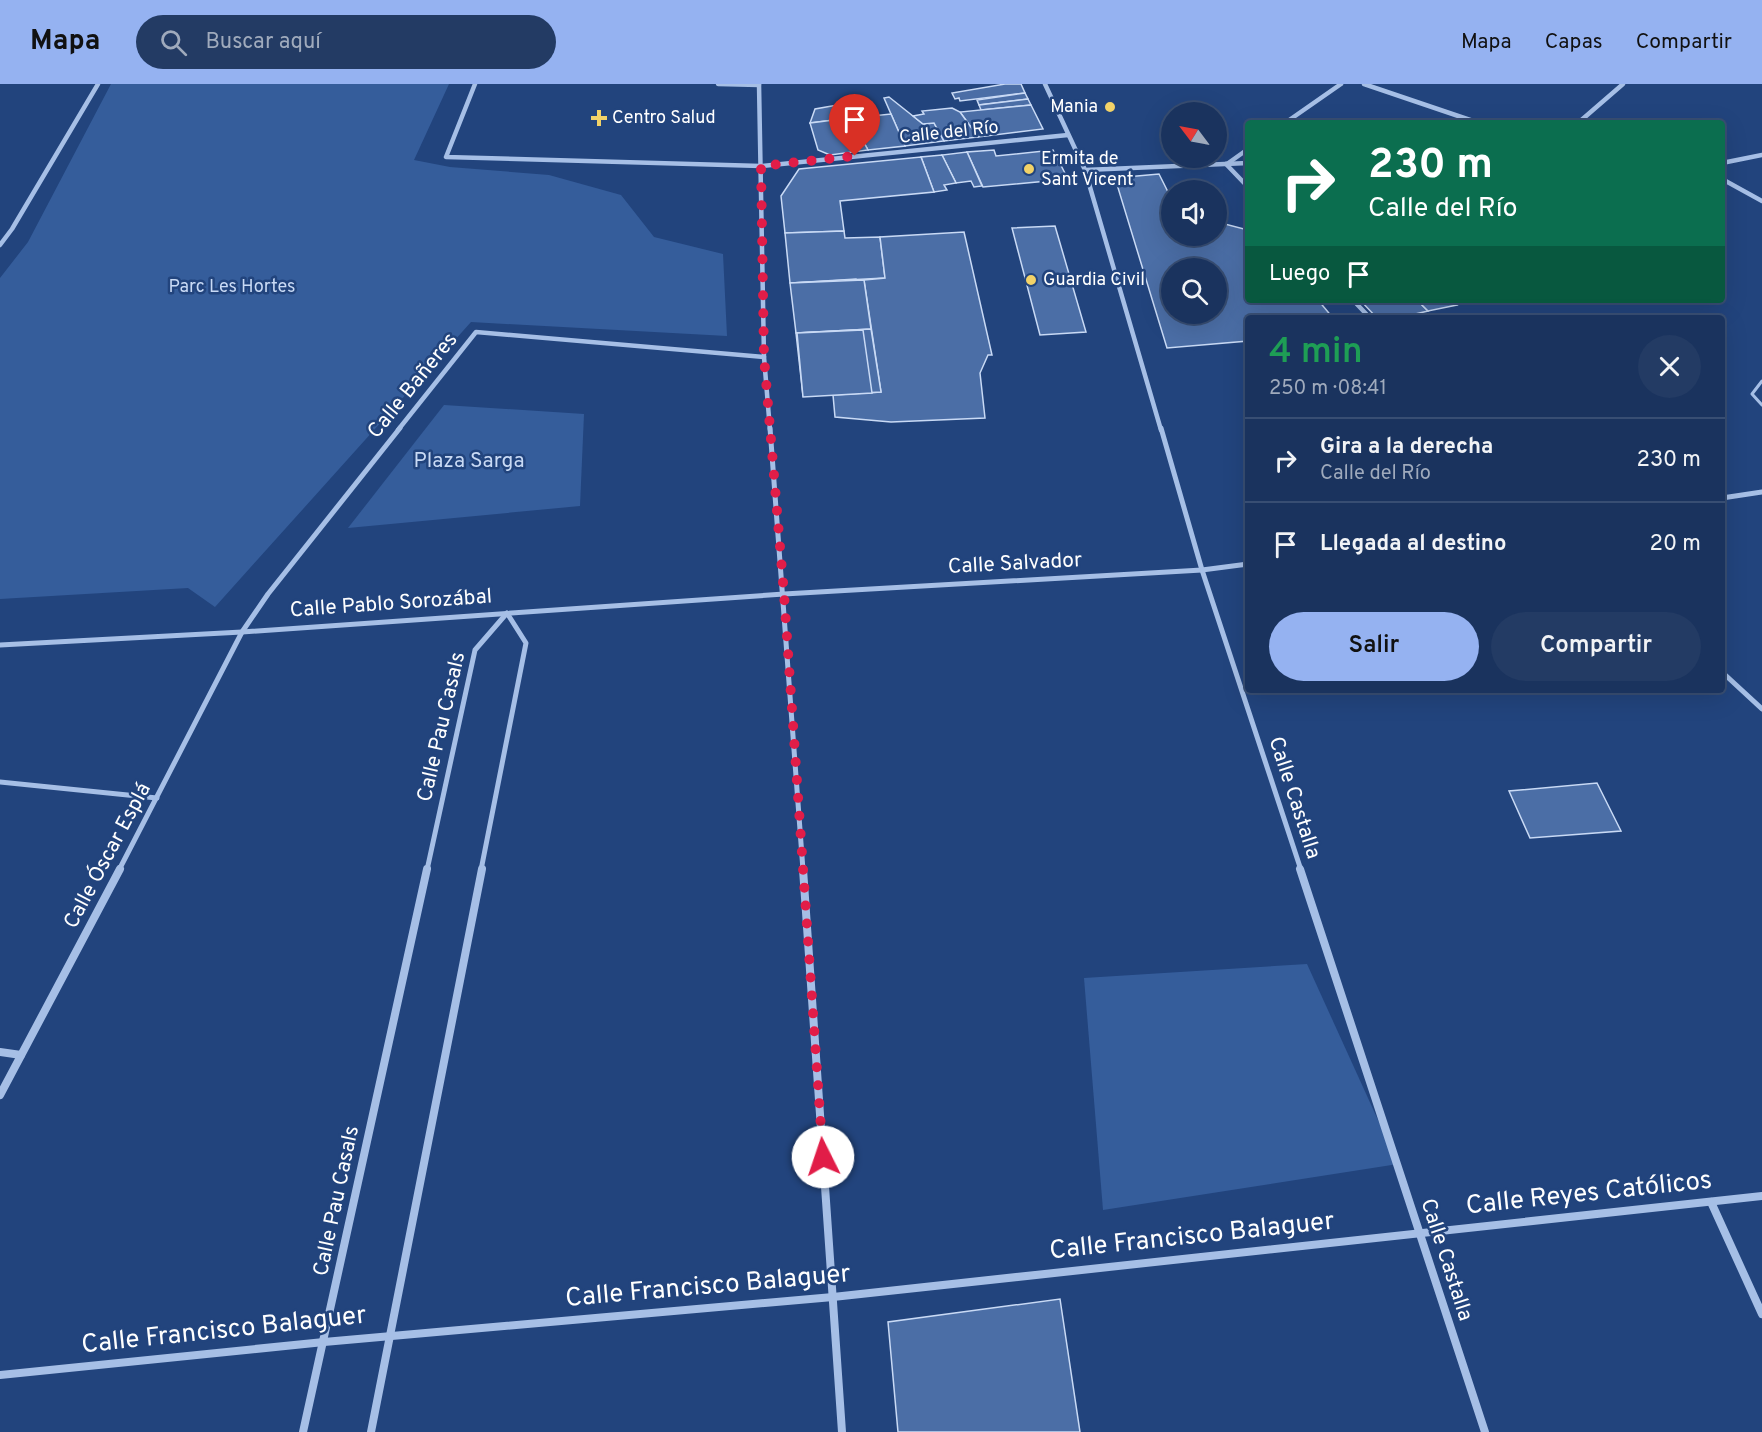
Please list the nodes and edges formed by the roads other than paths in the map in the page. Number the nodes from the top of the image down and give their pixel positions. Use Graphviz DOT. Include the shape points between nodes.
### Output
graph roads {
  1 [pos="98,84"];
  2 [pos="475,84"];
  3 [pos="718,84"];
  4 [pos="1045,84"];
  5 [pos="1341,84"];
  6 [pos="1364,84"];
  7 [pos="1623,84"];
  8 [pos="759,85"];
  9 [pos="1289,120"];
  10 [pos="1470,120"];
  11 [pos="1581,120"];
  12 [pos="1068,135"];
  13 [pos="1245,151"];
  14 [pos="1762,155"];
  15 [pos="1725,162"];
  16 [pos="1227,163"];
  17 [pos="1245,163"];
  18 [pos="1227,164"];
  19 [pos="1227,165"];
  20 [pos="761,166"];
  21 [pos="1161,167"];
  22 [pos="1085,170"];
  23 [pos="1725,181"];
  24 [pos="1245,184"];
  25 [pos="1762,201"];
  26 [pos="0,245"];
  27 [pos="1356,303"];
  28 [pos="1367,315"];
  29 [pos="764,357"];
  30 [pos="1762,381"];
  31 [pos="1762,405"];
  32 [pos="1762,492"];
  33 [pos="1725,498"];
  34 [pos="1245,564"];
  35 [pos="1202,570"];
  36 [pos="784,594"];
  37 [pos="507,613"];
  38 [pos="242,632"];
  39 [pos="0,645"];
  40 [pos="1725,675"];
  41 [pos="1762,709"];
  42 [pos="0,782"];
  43 [pos="158,798"];
  44 [pos="0,1052"];
  45 [pos="21,1055"];
  46 [pos="0,1095"];
  47 [pos="1762,1196"];
  48 [pos="1711,1202"];
  49 [pos="1420,1233"];
  50 [pos="833,1297"];
  51 [pos="1762,1314"];
  52 [pos="391,1336"];
  53 [pos="324,1342"];
  54 [pos="0,1375"];
  55 [pos="303,1432"];
  56 [pos="371,1432"];
  57 [pos="842,1432"];
  58 [pos="1485,1432"];
  1 -- 26 [label="street"];
  2 -- 20 [label="street, Calle del Río" via="446,158"];
  3 -- 8 [label="street"];
  4 -- 12 [label="street, Calle Castalla"];
  5 -- 9 [label="street"];
  6 -- 10 [label="street"];
  7 -- 11 [label="street"];
  8 -- 20 [label="street"];
  12 -- 20 [label="street, Calle del Río"];
  12 -- 22 [label="street, Calle Castalla"];
  13 -- 16 [label="street"];
  14 -- 15 [label="street"];
  17 -- 18 [label="street"];
  19 -- 24 [label="street"];
  20 -- 29 [label="street"];
  21 -- 22 [label="street"];
  22 -- 35 [label="street, Calle Castalla"];
  23 -- 25 [label="street"];
  27 -- 28 [label="street"];
  29 -- 36 [label="street"];
  29 -- 38 [label="street, Calle Bañeres" via="477,332"];
  30 -- 31 [label="lane" via="1752,394"];
  32 -- 33 [label="street"];
  34 -- 35 [label="street, Calle Salvador"];
  35 -- 36 [label="street, Calle Salvador"];
  35 -- 49 [label="street, Calle Castalla"];
  36 -- 37 [label="street, Calle Pablo Sorozábal"];
  36 -- 50 [label="street"];
  37 -- 38 [label="street, Calle Pablo Sorozábal"];
  37 -- 52 [label="street" via="526,643"];
  37 -- 53 [label="street, Calle Pau Casals" via="475,650"];
  38 -- 39 [label="street, Calle Pablo Sorozábal"];
  38 -- 43 [label="street, Calle Óscar Esplá"];
  40 -- 41 [label="street"];
  42 -- 43 [label="street"];
  43 -- 45 [label="street, Calle Óscar Esplá"];
  44 -- 45 [label="street"];
  45 -- 46 [label="street, Calle Óscar Esplá"];
  47 -- 48 [label="street, Calle Reyes Católicos"];
  48 -- 49 [label="street, Calle Reyes Católicos"];
  48 -- 51 [label="street"];
  49 -- 50 [label="street, Calle Francisco Balaguer"];
  49 -- 58 [label="street, Calle Castalla"];
  50 -- 52 [label="street, Calle Francisco Balaguer"];
  50 -- 57 [label="street"];
  52 -- 53 [label="street, Calle Francisco Balaguer"];
  52 -- 56 [label="street"];
  53 -- 54 [label="street, Calle Francisco Balaguer"];
  53 -- 55 [label="street, Calle Pau Casals"];
}
